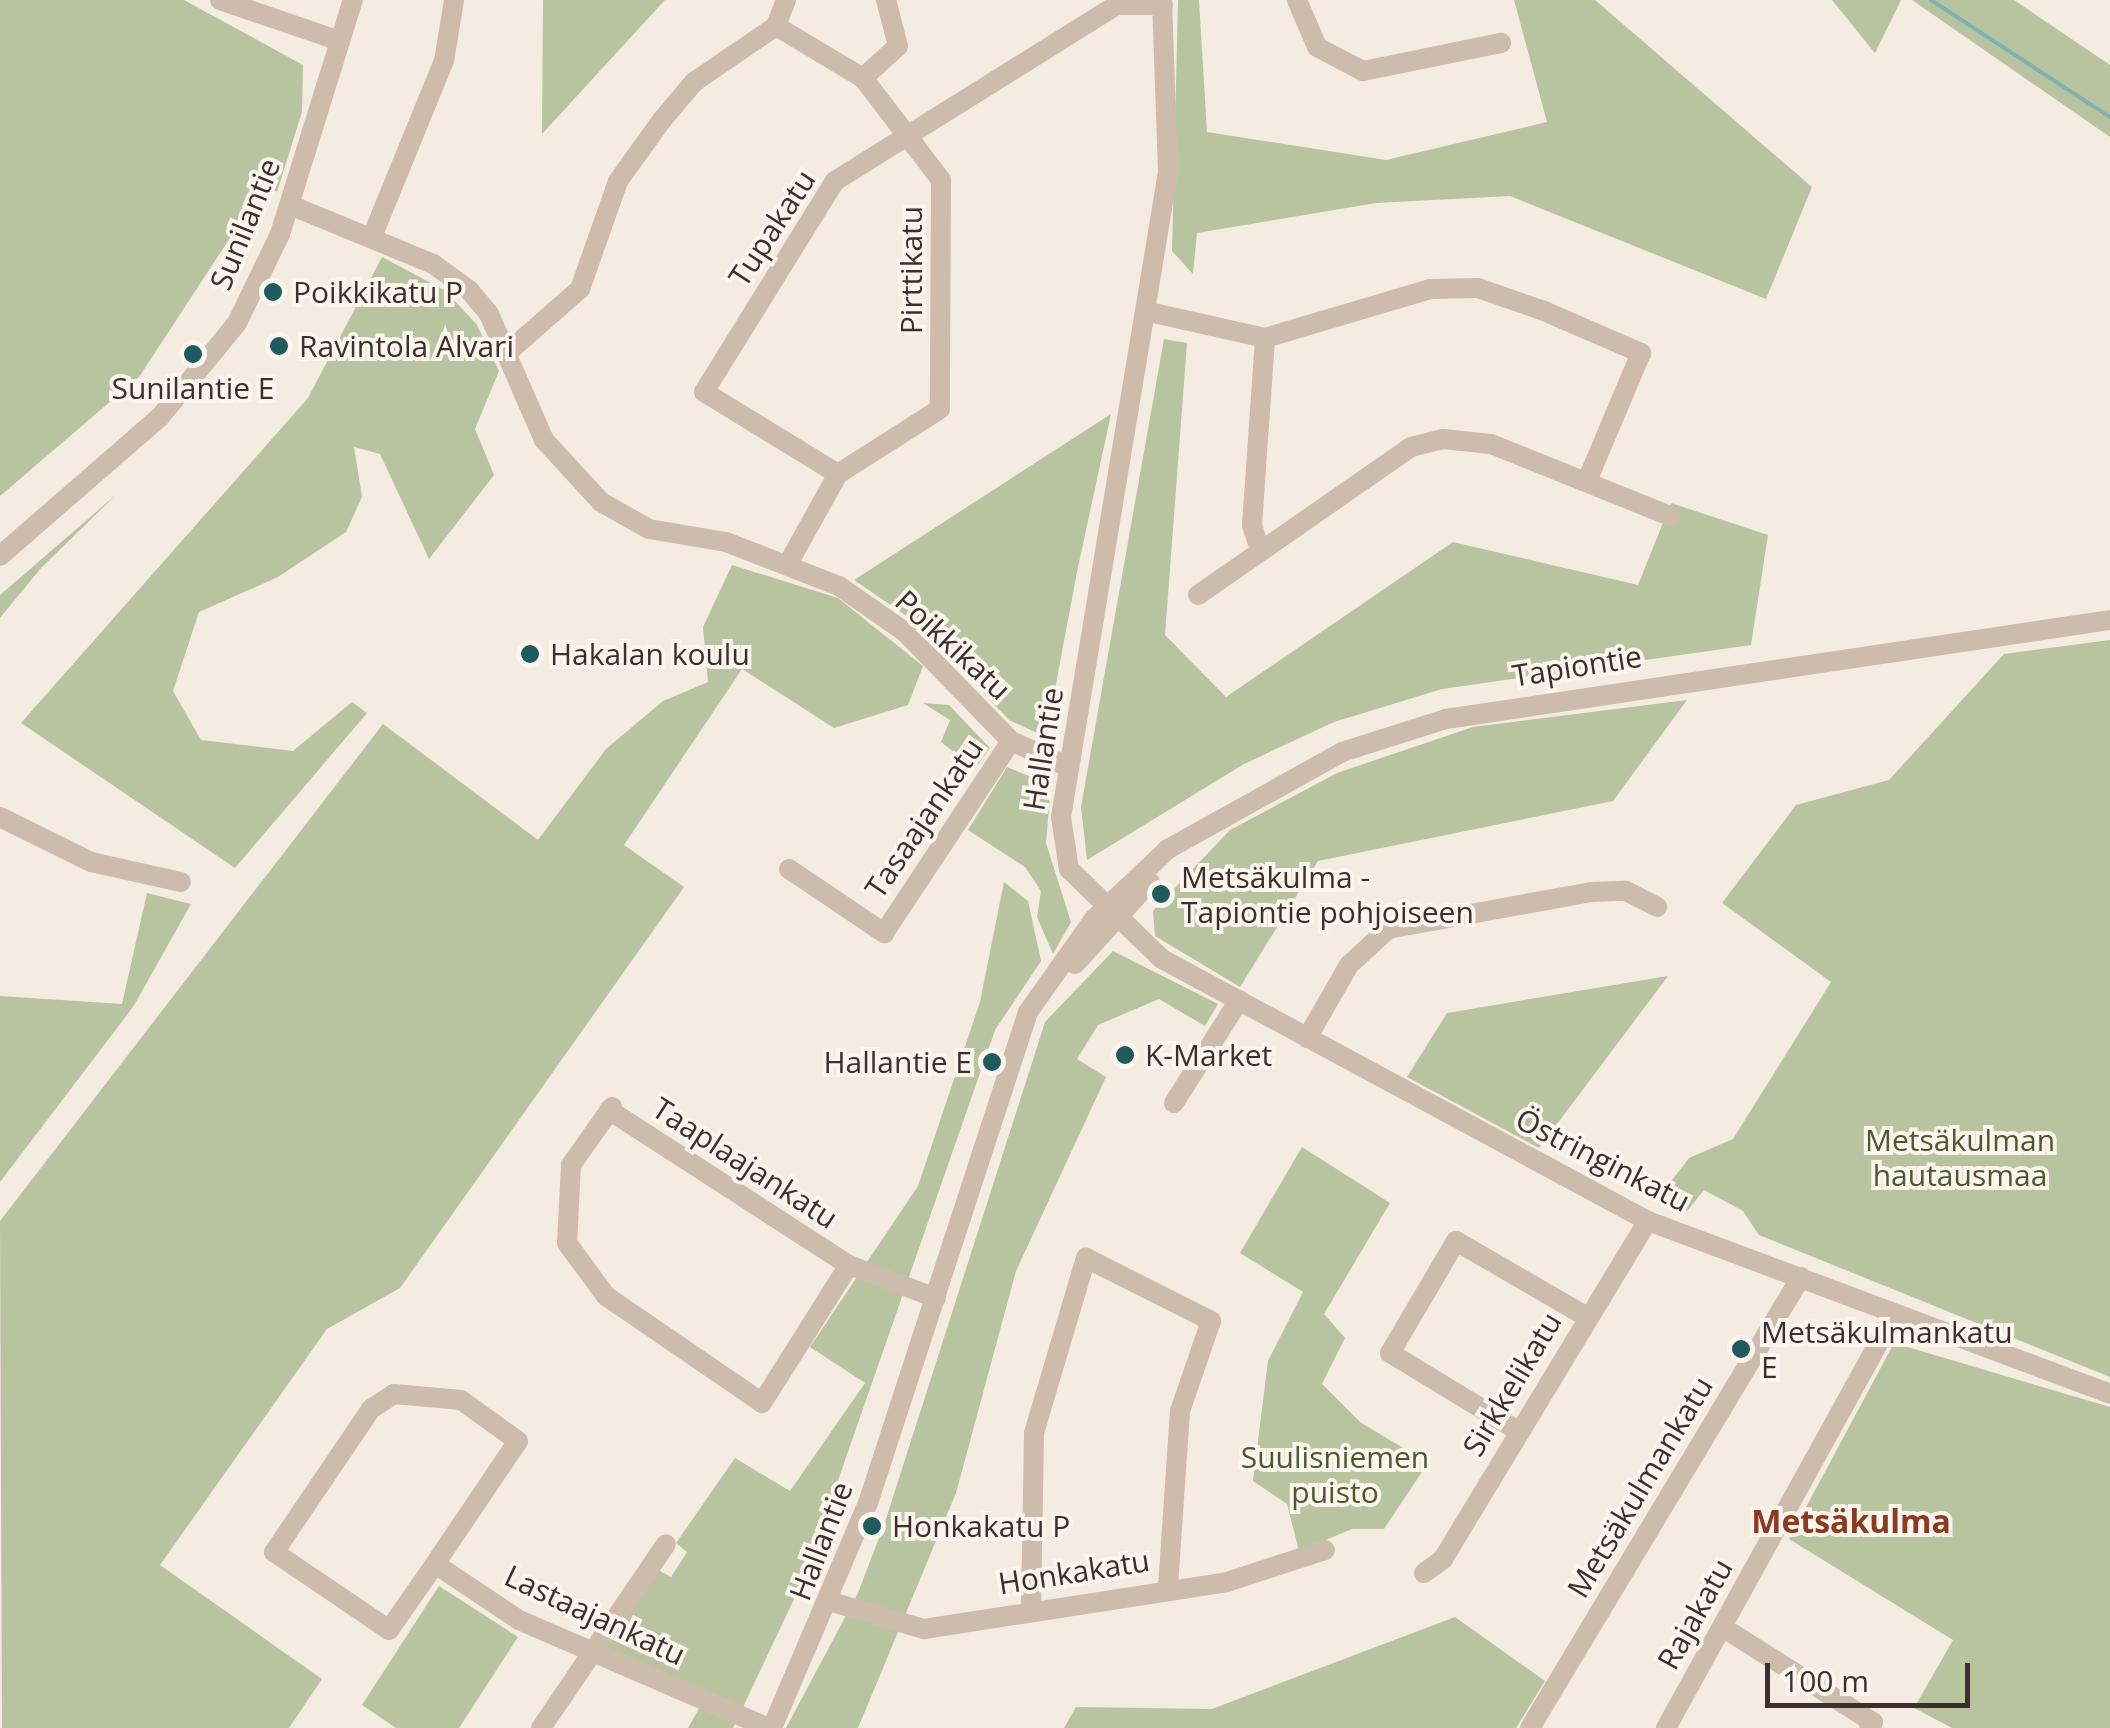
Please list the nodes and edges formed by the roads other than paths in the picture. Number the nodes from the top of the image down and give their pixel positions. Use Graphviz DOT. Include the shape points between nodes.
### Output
graph roads {
  1 [pos="220,0"];
  2 [pos="353,0"];
  3 [pos="454,0"];
  4 [pos="786,0"];
  5 [pos="886,0"];
  6 [pos="1297,0"];
  7 [pos="1113,3"];
  8 [pos="1162,3"];
  9 [pos="776,26"];
  10 [pos="340,41"];
  11 [pos="1502,43"];
  12 [pos="863,78"];
  13 [pos="907,130"];
  14 [pos="290,205"];
  15 [pos="372,237"];
  16 [pos="1149,312"];
  17 [pos="1265,338"];
  18 [pos="508,352"];
  19 [pos="838,474"];
  20 [pos="1587,481"];
  21 [pos="1670,516"];
  22 [pos="1260,550"];
  23 [pos="0,556"];
  24 [pos="789,562"];
  25 [pos="1198,595"];
  26 [pos="2110,620"];
  27 [pos="1011,741"];
  28 [pos="1069,768"];
  29 [pos="0,817"];
  30 [pos="788,869"];
  31 [pos="181,882"];
  32 [pos="1658,907"];
  33 [pos="1106,918"];
  34 [pos="1239,1000"];
  35 [pos="1307,1038"];
  36 [pos="1174,1103"];
  37 [pos="1648,1221"];
  38 [pos="849,1265"];
  39 [pos="1801,1277"];
  40 [pos="936,1298"];
  41 [pos="1587,1316"];
  42 [pos="1892,1318"];
  43 [pos="2110,1394"];
  44 [pos="1520,1432"];
  45 [pos="666,1544"];
  46 [pos="1325,1550"];
  47 [pos="435,1564"];
  48 [pos="1424,1573"];
  49 [pos="1168,1588"];
  50 [pos="832,1602"];
  51 [pos="1031,1607"];
  52 [pos="1722,1627"];
  53 [pos="591,1650"];
  54 [pos="541,1728"];
  55 [pos="771,1728"];
  56 [pos="1530,1728"];
  57 [pos="1666,1728"];
  58 [pos="1869,1728"];
  1 -- 10 [label="street"];
  2 -- 10 [label="street, Sunilantie"];
  3 -- 15 [label="street" via="444,61"];
  4 -- 9 [label="street"];
  5 -- 12 [label="street" via="898,46"];
  6 -- 11 [label="street" via="1317,47 1363,70"];
  7 -- 8 [label="street, Tupakatu"];
  7 -- 13 [label="street, Tupakatu"];
  8 -- 16 [label="street, Hallantie" via="1168,172"];
  9 -- 12 [label="street, Pirttikatu"];
  9 -- 18 [label="street" via="694,82 662,120 618,181 580,289"];
  10 -- 14 [label="street, Sunilantie"];
  12 -- 13 [label="street, Pirttikatu"];
  13 -- 19 [label="street, Pirttikatu" via="941,180 940,409"];
  13 -- 19 [label="street, Tupakatu" via="835,182 704,392"];
  14 -- 15 [label="street, Poikkikatu"];
  14 -- 23 [label="street, Sunilantie" via="258,284 210,362"];
  15 -- 18 [label="street, Poikkikatu" via="468,290"];
  16 -- 17 [label="street"];
  16 -- 28 [label="street, Hallantie"];
  17 -- 20 [label="street" via="1430,288 1478,288 1641,354"];
  17 -- 22 [label="street" via="1252,525"];
  18 -- 24 [label="street, Poikkikatu" via="544,440 601,502 649,529"];
  19 -- 24 [label="street"];
  20 -- 21 [label="street"];
  20 -- 22 [label="street" via="1491,444 1443,439 1411,447"];
  22 -- 25 [label="street"];
  24 -- 27 [label="street, Poikkikatu" via="905,632"];
  26 -- 33 [label="street, Tapiontie" via="1446,718 1342,752 1234,806"];
  27 -- 28 [label="street, Poikkikatu"];
  27 -- 30 [label="street, Tasaajankatu" via="884,933"];
  28 -- 33 [label="street, Hallantie" via="1061,848 1072,890"];
  29 -- 31 [label="street" via="91,862"];
  32 -- 35 [label="street" via="1626,891 1592,892 1388,929 1349,966"];
  33 -- 34 [label="street, Östringinkatu"];
  33 -- 40 [label="street, Hallantie" via="1015,1052"];
  34 -- 35 [label="street, Östringinkatu"];
  34 -- 36 [label="street"];
  35 -- 37 [label="street, Östringinkatu"];
  37 -- 39 [label="street, Östringinkatu"];
  37 -- 41 [label="street, Sirkkelikatu"];
  38 -- 38 [label="street, Taaplaajankatu" via="610,1108 572,1165 563,1208 582,1271 762,1402"];
  38 -- 40 [label="street, Taaplaajankatu"];
  39 -- 42 [label="street, Östringinkatu"];
  39 -- 56 [label="street, Metsäkulmankatu"];
  40 -- 50 [label="street, Hallantie"];
  41 -- 44 [label="street, Sirkkelikatu"];
  41 -- 44 [label="street" via="1456,1241 1408,1321 1390,1354"];
  42 -- 43 [label="street, Östringinkatu"];
  42 -- 52 [label="street, Rajakatu"];
  44 -- 48 [label="street, Sirkkelikatu" via="1443,1558"];
  45 -- 53 [label="street"];
  46 -- 49 [label="street, Honkakatu" via="1275,1572"];
  47 -- 47 [label="street" via="518,1441 461,1400 429,1392 394,1394 371,1409 274,1552 389,1630"];
  47 -- 53 [label="street, Lastaajankatu" via="519,1620"];
  49 -- 51 [label="street, Honkakatu"];
  49 -- 51 [label="street" via="1180,1412 1211,1321 1086,1258 1034,1432"];
  50 -- 51 [label="street, Honkakatu" via="924,1629"];
  50 -- 55 [label="street, Hallantie"];
  52 -- 57 [label="street, Rajakatu"];
  52 -- 58 [label="street"];
  53 -- 54 [label="street"];
  53 -- 55 [label="street, Lastaajankatu"];
}
